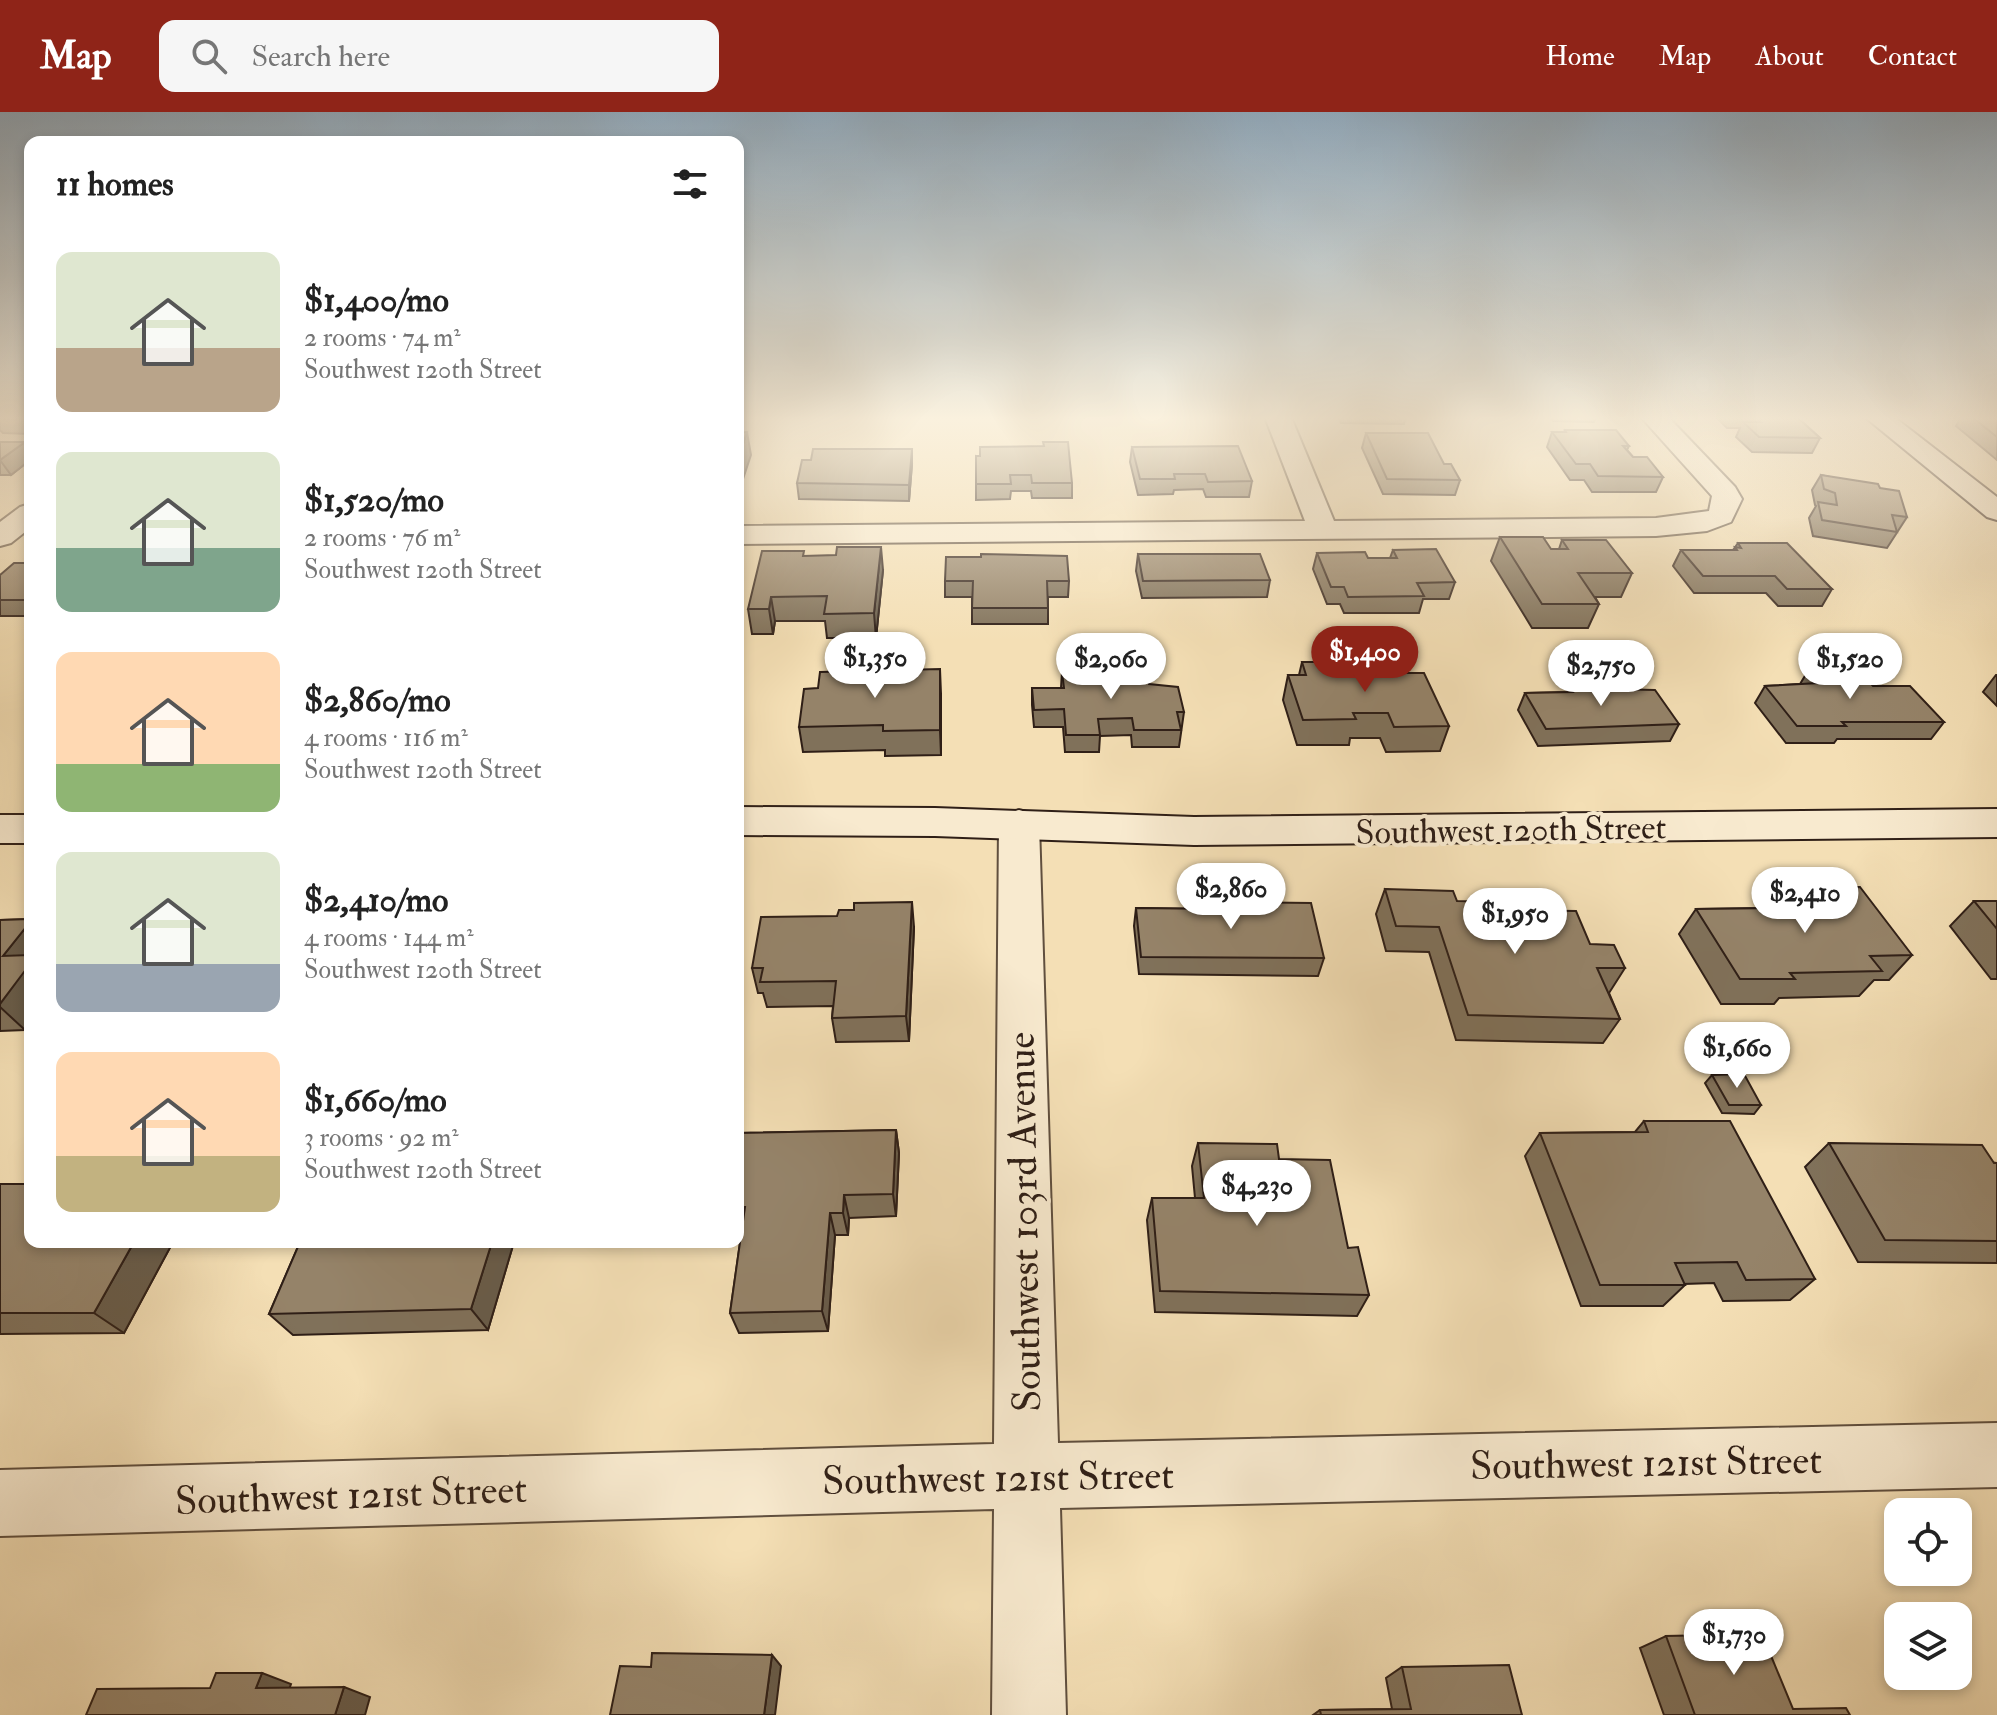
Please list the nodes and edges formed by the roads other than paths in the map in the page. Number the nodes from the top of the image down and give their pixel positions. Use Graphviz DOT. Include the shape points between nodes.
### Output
graph roads {
  1 [pos="1308,492"];
  2 [pos="1724,492"];
  3 [pos="1973,492"];
  4 [pos="1997,511"];
  5 [pos="24,518"];
  6 [pos="1323,529"];
  7 [pos="744,535"];
  8 [pos="0,537"];
  9 [pos="0,543"];
  10 [pos="24,543"];
  11 [pos="744,821"];
  12 [pos="1997,823"];
  13 [pos="1019,824"];
  14 [pos="0,829"];
  15 [pos="24,829"];
  16 [pos="1997,1455"];
  17 [pos="1026,1476"];
  18 [pos="0,1503"];
  19 [pos="1029,1715"];
  1 -- 6 [label="street"];
  2 -- 6 [label="street" via="1728,499 1721,516 1689,525"];
  3 -- 4 [label="street"];
  5 -- 8 [label="street"];
  6 -- 7 [label="street"];
  9 -- 10 [label="street"];
  11 -- 13 [label="street, Southwest 120th Street"];
  12 -- 13 [label="street, Southwest 120th Street" via="1365,831"];
  13 -- 17 [label="street, Southwest 103rd Avenue"];
  14 -- 15 [label="street"];
  16 -- 17 [label="street, Southwest 121st Street"];
  17 -- 18 [label="street, Southwest 121st Street"];
  17 -- 19 [label="street, Southwest 103rd Avenue"];
}
